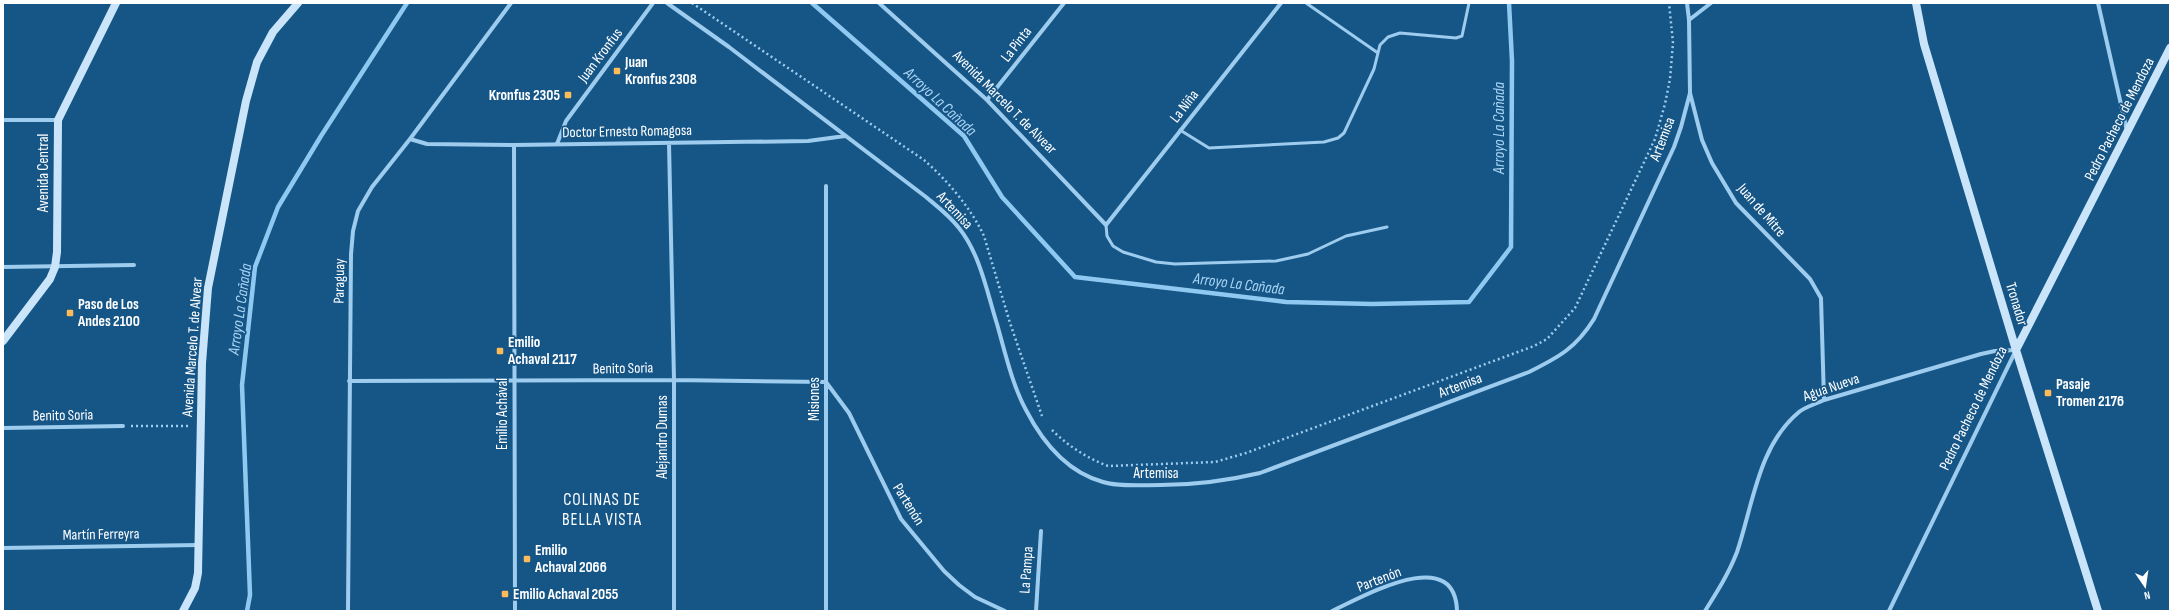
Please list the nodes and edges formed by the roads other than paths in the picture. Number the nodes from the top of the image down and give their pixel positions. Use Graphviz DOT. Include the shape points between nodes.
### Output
graph roads {
  1 [pos="116,3"];
  2 [pos="298,3"];
  3 [pos="511,3"];
  4 [pos="653,3"];
  5 [pos="667,3"];
  6 [pos="879,3"];
  7 [pos="1064,3"];
  8 [pos="1281,3"];
  9 [pos="1306,3"];
  10 [pos="1469,3"];
  11 [pos="1687,3"];
  12 [pos="1711,3"];
  13 [pos="1916,3"];
  14 [pos="2098,3"];
  15 [pos="1690,20"];
  16 [pos="2170,48"];
  17 [pos="1378,53"];
  18 [pos="1690,93"];
  19 [pos="987,100"];
  20 [pos="3,120"];
  21 [pos="58,120"];
  22 [pos="1180,130"];
  23 [pos="2127,134"];
  24 [pos="845,136"];
  25 [pos="410,139"];
  26 [pos="669,143"];
  27 [pos="557,144"];
  28 [pos="514,145"];
  29 [pos="826,186"];
  30 [pos="1106,225"];
  31 [pos="1387,227"];
  32 [pos="134,265"];
  33 [pos="3,267"];
  34 [pos="55,267"];
  35 [pos="3,341"];
  36 [pos="2016,350"];
  37 [pos="674,380"];
  38 [pos="349,381"];
  39 [pos="514,381"];
  40 [pos="826,382"];
  41 [pos="1824,400"];
  42 [pos="122,426"];
  43 [pos="3,428"];
  44 [pos="1041,531"];
  45 [pos="199,544"];
  46 [pos="3,548"];
  47 [pos="183,611"];
  48 [pos="348,611"];
  49 [pos="515,611"];
  50 [pos="674,611"];
  51 [pos="826,611"];
  52 [pos="1005,611"];
  53 [pos="1036,611"];
  54 [pos="1332,611"];
  55 [pos="1457,611"];
  56 [pos="1705,611"];
  57 [pos="1890,611"];
  58 [pos="2098,611"];
  1 -- 21 [label="main road, Avenida Central"];
  2 -- 45 [label="main road, Avenida Marcelo T. de Alvear" via="273,32 257,62 246,101 208,288 202,363"];
  3 -- 25 [label="street, Paraguay"];
  4 -- 27 [label="street, Juan Kronfus" via="566,121"];
  5 -- 24 [label="street, Artemisa"];
  6 -- 19 [label="street, Avenida Marcelo T. de Alvear"];
  7 -- 19 [label="street, La Pinta"];
  8 -- 22 [label="street, La Niña"];
  9 -- 17 [label="lane"];
  10 -- 17 [label="lane" via="1462,36 1456,38 1400,33 1388,37 1380,45"];
  11 -- 15 [label="street, Juan de Mitre"];
  12 -- 15 [label="street"];
  13 -- 36 [label="main road, Tronador" via="1924,44"];
  14 -- 23 [label="street"];
  15 -- 18 [label="street, Juan de Mitre"];
  16 -- 23 [label="main road, Pedro Pacheco de Mendoza"];
  17 -- 22 [label="lane" via="1374,69 1344,132 1338,138 1324,142 1209,148"];
  18 -- 24 [label="street, Artemisa" via="1674,147 1594,319 1584,336 1572,347 1529,372 1260,473 1225,482 1193,485 1132,486 1104,483 1085,475 1046,443 1025,408 977,261 960,229 926,197"];
  18 -- 41 [label="street, Juan de Mitre" via="1702,140 1724,185 1750,219 1810,279 1821,298"];
  19 -- 30 [label="street, Avenida Marcelo T. de Alvear"];
  20 -- 21 [label="street"];
  21 -- 34 [label="main road, Avenida Central"];
  22 -- 30 [label="street, La Niña"];
  23 -- 36 [label="main road, Pedro Pacheco de Mendoza"];
  24 -- 26 [label="street, Doctor Ernesto Romagosa" via="808,141"];
  25 -- 28 [label="street, Doctor Ernesto Romagosa" via="427,144"];
  25 -- 38 [label="street, Paraguay" via="372,187 358,211 353,230"];
  26 -- 27 [label="street, Doctor Ernesto Romagosa"];
  26 -- 37 [label="street, Alejandro Dumas"];
  27 -- 28 [label="street, Doctor Ernesto Romagosa"];
  28 -- 39 [label="street, Emilio Achával"];
  29 -- 40 [label="street, Misiones"];
  30 -- 31 [label="lane" via="1107,236 1113,246 1123,252 1156,262 1175,264 1276,261 1308,254 1346,236"];
  32 -- 34 [label="street"];
  33 -- 34 [label="street"];
  34 -- 35 [label="main road, Avenida Central" via="50,279"];
  36 -- 41 [label="street, Agua Nueva" via="1981,354"];
  36 -- 57 [label="street, Pedro Pacheco de Mendoza"];
  36 -- 58 [label="main road, Tronador"];
  37 -- 39 [label="street, Benito Soria"];
  37 -- 40 [label="street, Benito Soria"];
  37 -- 50 [label="street, Alejandro Dumas"];
  38 -- 39 [label="street, Benito Soria"];
  38 -- 48 [label="street, Paraguay"];
  39 -- 49 [label="street, Emilio Achával"];
  40 -- 51 [label="street, Misiones"];
  40 -- 52 [label="street, Partenón" via="849,413 901,519 944,572 975,597"];
  41 -- 56 [label="street, Agua Nueva" via="1800,411 1774,442 1752,497 1731,565"];
  42 -- 43 [label="street, Benito Soria"];
  44 -- 53 [label="street, La Pampa"];
  45 -- 46 [label="street, Martín Ferreyra"];
  45 -- 47 [label="main road, Avenida Marcelo T. de Alvear" via="195,588"];
  54 -- 55 [label="street, Partenón" via="1399,582 1437,578 1445,581 1452,589"];
}
